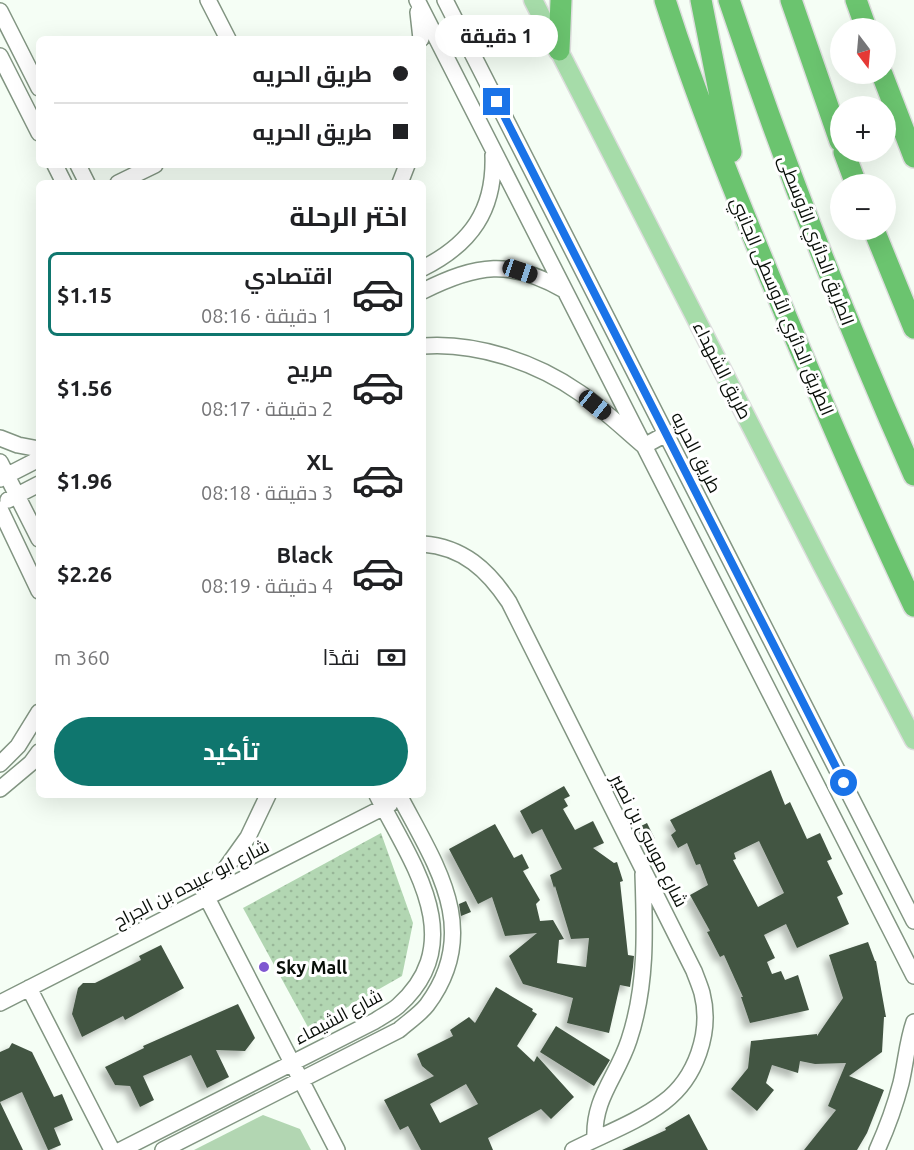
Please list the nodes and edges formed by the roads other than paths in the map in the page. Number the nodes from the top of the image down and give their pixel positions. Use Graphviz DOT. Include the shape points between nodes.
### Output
graph roads {
  1 [pos="208,0"];
  2 [pos="417,0"];
  3 [pos="445,0"];
  4 [pos="533,0"];
  5 [pos="561,0"];
  6 [pos="665,0"];
  7 [pos="701,0"];
  8 [pos="729,0"];
  9 [pos="791,0"];
  10 [pos="856,0"];
  11 [pos="0,10"];
  12 [pos="862,18"];
  13 [pos="226,36"];
  14 [pos="422,36"];
  15 [pos="560,50"];
  16 [pos="0,56"];
  17 [pos="36,82"];
  18 [pos="886,84"];
  19 [pos="830,112"];
  20 [pos="36,127"];
  21 [pos="493,149"];
  22 [pos="914,157"];
  23 [pos="149,168"];
  24 [pos="124,180"];
  25 [pos="745,216"];
  26 [pos="878,240"];
  27 [pos="426,266"];
  28 [pos="426,289"];
  29 [pos="565,291"];
  30 [pos="914,328"];
  31 [pos="426,346"];
  32 [pos="666,434"];
  33 [pos="0,438"];
  34 [pos="644,446"];
  35 [pos="36,448"];
  36 [pos="36,460"];
  37 [pos="2,472"];
  38 [pos="914,475"];
  39 [pos="36,486"];
  40 [pos="17,496"];
  41 [pos="0,504"];
  42 [pos="0,509"];
  43 [pos="36,533"];
  44 [pos="426,544"];
  45 [pos="36,585"];
  46 [pos="914,606"];
  47 [pos="780,658"];
  48 [pos="758,670"];
  49 [pos="36,720"];
  50 [pos="914,740"];
  51 [pos="36,756"];
  52 [pos="0,764"];
  53 [pos="0,789"];
  54 [pos="267,798"];
  55 [pos="395,798"];
  56 [pos="401,798"];
  57 [pos="380,801"];
  58 [pos="643,868"];
  59 [pos="206,896"];
  60 [pos="914,921"];
  61 [pos="914,976"];
  62 [pos="29,988"];
  63 [pos="0,1003"];
  64 [pos="914,1022"];
  65 [pos="292,1063"];
  66 [pos="301,1080"];
  67 [pos="595,1139"];
  68 [pos="112,1150"];
  69 [pos="121,1150"];
  70 [pos="163,1150"];
  71 [pos="337,1150"];
  72 [pos="573,1150"];
  73 [pos="877,1150"];
  1 -- 13 [label="street"];
  2 -- 14 [label="street"];
  2 -- 21 [label="street"];
  3 -- 32 [label="street, طريق الحريه"];
  4 -- 15 [label="main road, طريق الشهداء"];
  5 -- 15 [label="highway"];
  6 -- 25 [label="highway, الطريق الدائري الأوسطى الجانبي"];
  7 -- 25 [label="highway"];
  8 -- 38 [label="highway, الطريق الدائري الأوسطى" via="828,271"];
  9 -- 19 [label="highway"];
  10 -- 12 [label="highway"];
  11 -- 17 [label="street"];
  15 -- 50 [label="main road, طريق الشهداء"];
  16 -- 20 [label="street"];
  18 -- 22 [label="highway"];
  21 -- 27 [label="street" via="494,176 477,225 460,245"];
  21 -- 29 [label="street"];
  23 -- 24 [label="street"];
  25 -- 46 [label="highway, الطريق الدائري الأوسطى الجانبي"];
  26 -- 30 [label="highway"];
  28 -- 29 [label="street" via="448,278 496,268 520,271"];
  29 -- 34 [label="street"];
  31 -- 34 [label="street" via="468,348 545,372 579,393"];
  32 -- 34 [label="street"];
  32 -- 47 [label="street, طريق الحريه"];
  33 -- 35 [label="street"];
  34 -- 48 [label="street"];
  36 -- 37 [label="street"];
  37 -- 40 [label="street"];
  39 -- 40 [label="street"];
  40 -- 41 [label="street"];
  40 -- 43 [label="street"];
  42 -- 45 [label="street"];
  44 -- 58 [label="street, شارع موسى بن نصير" via="457,552 496,581"];
  47 -- 48 [label="street"];
  47 -- 60 [label="street, طريق الحريه"];
  48 -- 61 [label="street"];
  49 -- 52 [label="street"];
  51 -- 53 [label="street"];
  54 -- 59 [label="street" via="248,837"];
  55 -- 57 [label="street, شارع ابو عبيده بن الجراح"];
  56 -- 66 [label="street" via="439,872 451,905 453,940 444,975 426,1006 399,1029"];
  57 -- 59 [label="street, شارع ابو عبيده بن الجراح"];
  57 -- 65 [label="street, شارع الشيماء" via="424,889 432,914 433,940 427,965 415,988 397,1007"];
  58 -- 67 [label="street" via="644,976 629,1041 599,1101"];
  58 -- 67 [label="street, شارع موسى بن نصير" via="702,994 702,1042 694,1065 664,1102"];
  59 -- 62 [label="street, شارع ابو عبيده بن الجراح"];
  59 -- 65 [label="street"];
  62 -- 63 [label="street, شارع ابو عبيده بن الجراح"];
  62 -- 68 [label="street"];
  64 -- 73 [label="street" via="894,1108"];
  65 -- 66 [label="street"];
  65 -- 69 [label="street, شارع الشيماء"];
  66 -- 70 [label="street"];
  66 -- 71 [label="street"];
  67 -- 72 [label="street, شارع موسى بن نصير"];
}
